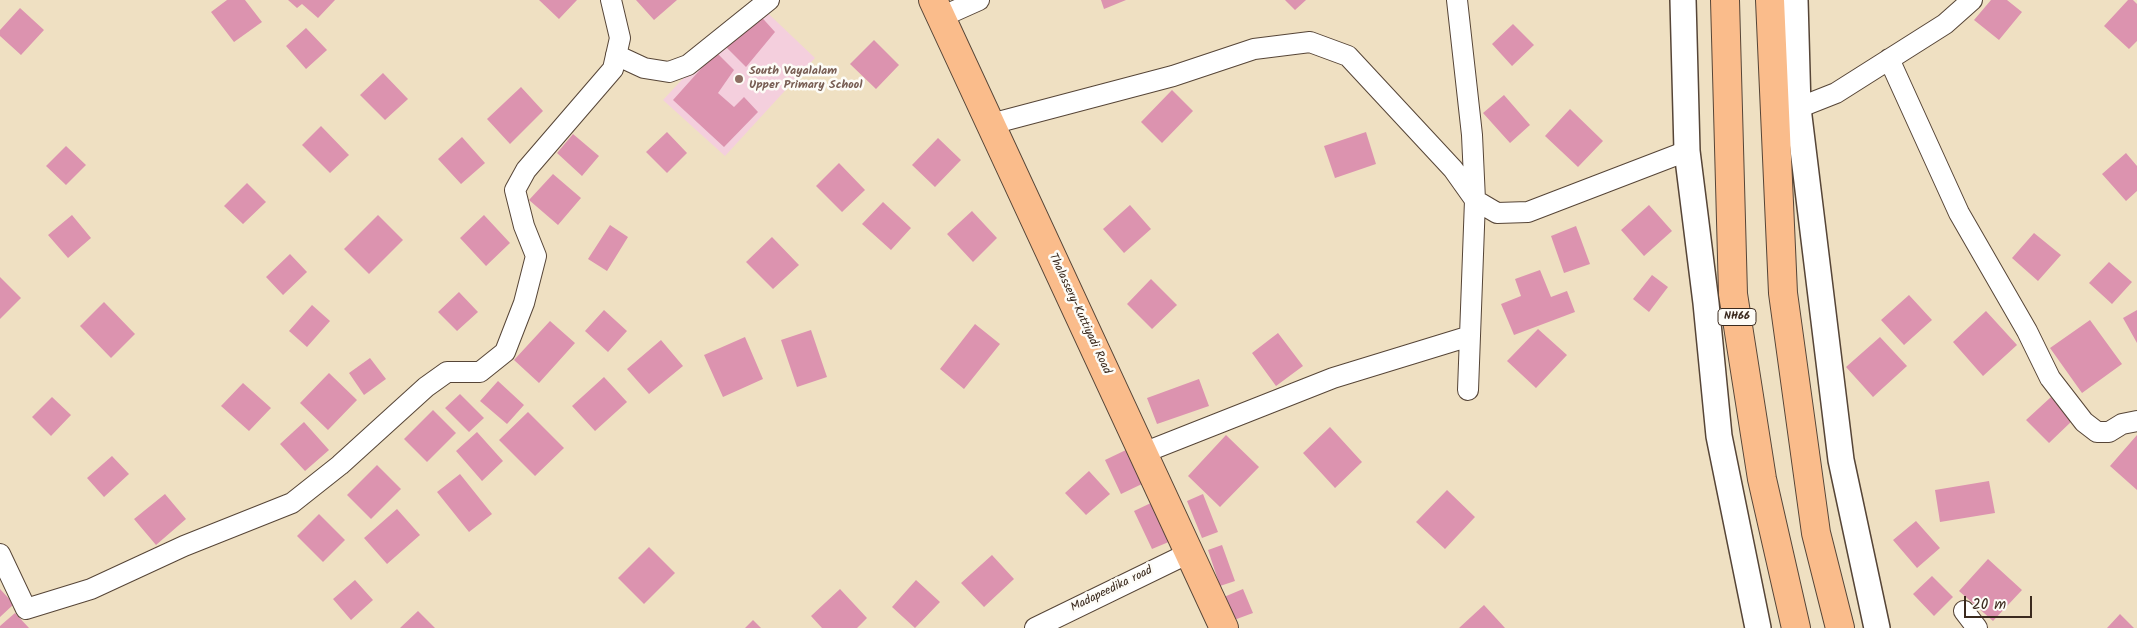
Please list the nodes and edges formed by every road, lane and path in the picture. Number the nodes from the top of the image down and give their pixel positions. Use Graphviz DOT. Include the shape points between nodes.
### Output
graph roads {
  1 [pos="612,0"];
  2 [pos="769,0"];
  3 [pos="979,0"];
  4 [pos="1457,0"];
  5 [pos="1683,0"];
  6 [pos="1724,0"];
  7 [pos="1770,0"];
  8 [pos="1795,0"];
  9 [pos="1972,0"];
  10 [pos="937,9"];
  11 [pos="616,55"];
  12 [pos="1889,60"];
  13 [pos="1798,108"];
  14 [pos="990,124"];
  15 [pos="1687,151"];
  16 [pos="1475,200"];
  17 [pos="1470,336"];
  18 [pos="1468,390"];
  19 [pos="2137,421"];
  20 [pos="1143,453"];
  21 [pos="1189,553"];
  22 [pos="0,554"];
  23 [pos="1964,611"];
  24 [pos="1035,628"];
  25 [pos="1224,628"];
  26 [pos="1758,628"];
  27 [pos="1796,628"];
  28 [pos="1840,628"];
  29 [pos="1877,628"];
  30 [pos="1978,628"];
  1 -- 11 [label="street" via="620,38"];
  2 -- 11 [label="street" via="688,65 669,72 644,68"];
  3 -- 10 [label="street"];
  4 -- 16 [label="street" via="1472,135"];
  5 -- 15 [label="street"];
  6 -- 27 [label="main road, NH66" via="1733,294 1762,479"];
  7 -- 28 [label="main road" via="1783,292 1816,533"];
  8 -- 13 [label="street"];
  9 -- 12 [label="street" via="1945,24"];
  10 -- 14 [label="main road, Thalassery-Kuttiyadi Road"];
  11 -- 22 [label="street" via="613,69 526,170 515,190 536,256 524,303 505,352 480,372 446,372 292,503 184,546 91,589 26,609"];
  12 -- 13 [label="street" via="1836,93"];
  12 -- 19 [label="street" via="1959,213 2027,331 2050,378 2084,422 2097,432 2109,432 2122,424"];
  13 -- 29 [label="street" via="1841,460"];
  14 -- 16 [label="street" via="1173,76 1254,49 1310,42 1348,56 1453,169"];
  14 -- 20 [label="main road, Thalassery-Kuttiyadi Road"];
  15 -- 16 [label="street" via="1528,212 1497,213"];
  15 -- 26 [label="street" via="1719,436"];
  16 -- 17 [label="street"];
  17 -- 18 [label="street"];
  17 -- 20 [label="street" via="1333,378"];
  20 -- 21 [label="main road, Thalassery-Kuttiyadi Road"];
  21 -- 24 [label="street, Madapeedika road"];
  21 -- 25 [label="main road, Thalassery-Kuttiyadi Road"];
  23 -- 30 [label="street"];
}
